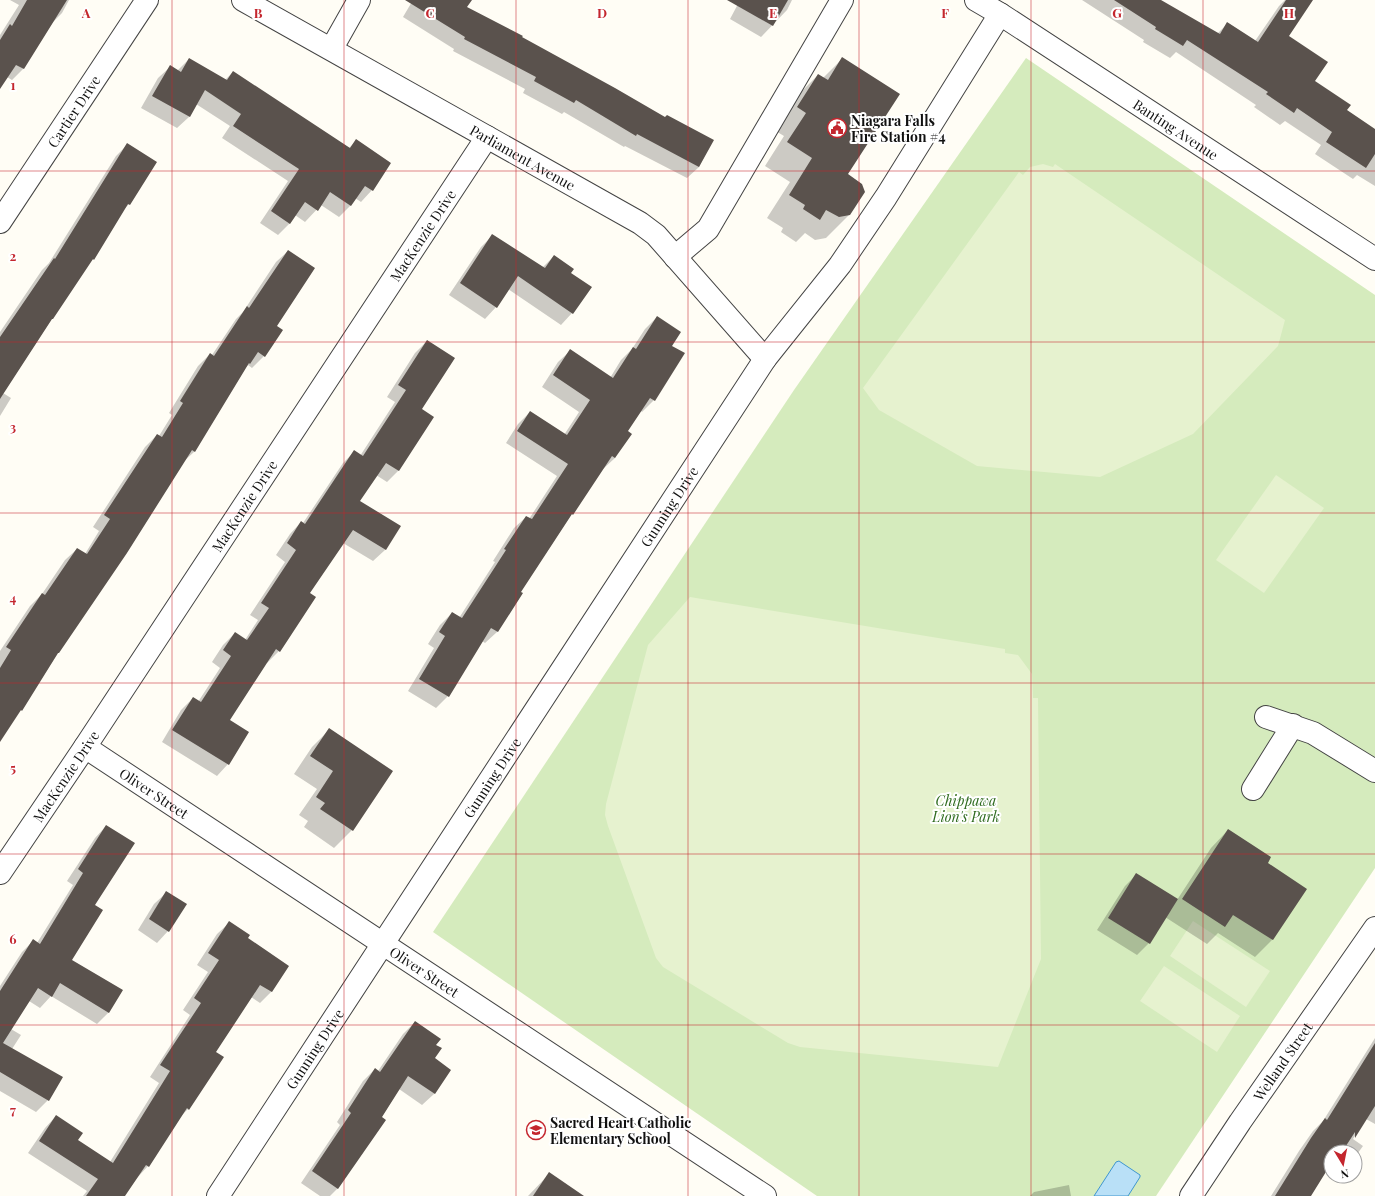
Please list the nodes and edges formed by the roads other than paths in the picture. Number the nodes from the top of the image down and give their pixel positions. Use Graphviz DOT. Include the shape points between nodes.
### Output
graph roads {
  1 [pos="147,0"];
  2 [pos="243,0"];
  3 [pos="359,0"];
  4 [pos="842,0"];
  5 [pos="976,0"];
  6 [pos="1000,14"];
  7 [pos="332,48"];
  8 [pos="487,137"];
  9 [pos="0,222"];
  10 [pos="675,256"];
  11 [pos="1375,259"];
  12 [pos="766,359"];
  13 [pos="1266,717"];
  14 [pos="1292,726"];
  15 [pos="85,747"];
  16 [pos="1375,771"];
  17 [pos="1253,790"];
  18 [pos="0,873"];
  19 [pos="1375,928"];
  20 [pos="384,944"];
  21 [pos="218,1196"];
  22 [pos="765,1196"];
  23 [pos="1191,1196"];
  1 -- 9 [label="street, Cartier Drive"];
  2 -- 7 [label="street, Parliament Avenue"];
  3 -- 7 [label="street"];
  4 -- 10 [label="street" via="708,229"];
  5 -- 6 [label="street, Banting Avenue"];
  6 -- 11 [label="street, Banting Avenue"];
  6 -- 12 [label="street, Gunning Drive" via="886,197 840,265"];
  7 -- 8 [label="street, Parliament Avenue"];
  8 -- 10 [label="street, Parliament Avenue" via="640,223 656,235"];
  8 -- 15 [label="street, MacKenzie Drive"];
  10 -- 12 [label="street, Parliament Avenue"];
  12 -- 20 [label="street, Gunning Drive"];
  13 -- 14 [label="street"];
  14 -- 16 [label="street" via="1312,733"];
  14 -- 17 [label="street"];
  15 -- 18 [label="street, MacKenzie Drive"];
  15 -- 20 [label="street, Oliver Street"];
  19 -- 23 [label="street, Welland Street"];
  20 -- 21 [label="street, Gunning Drive"];
  20 -- 22 [label="street, Oliver Street"];
}
